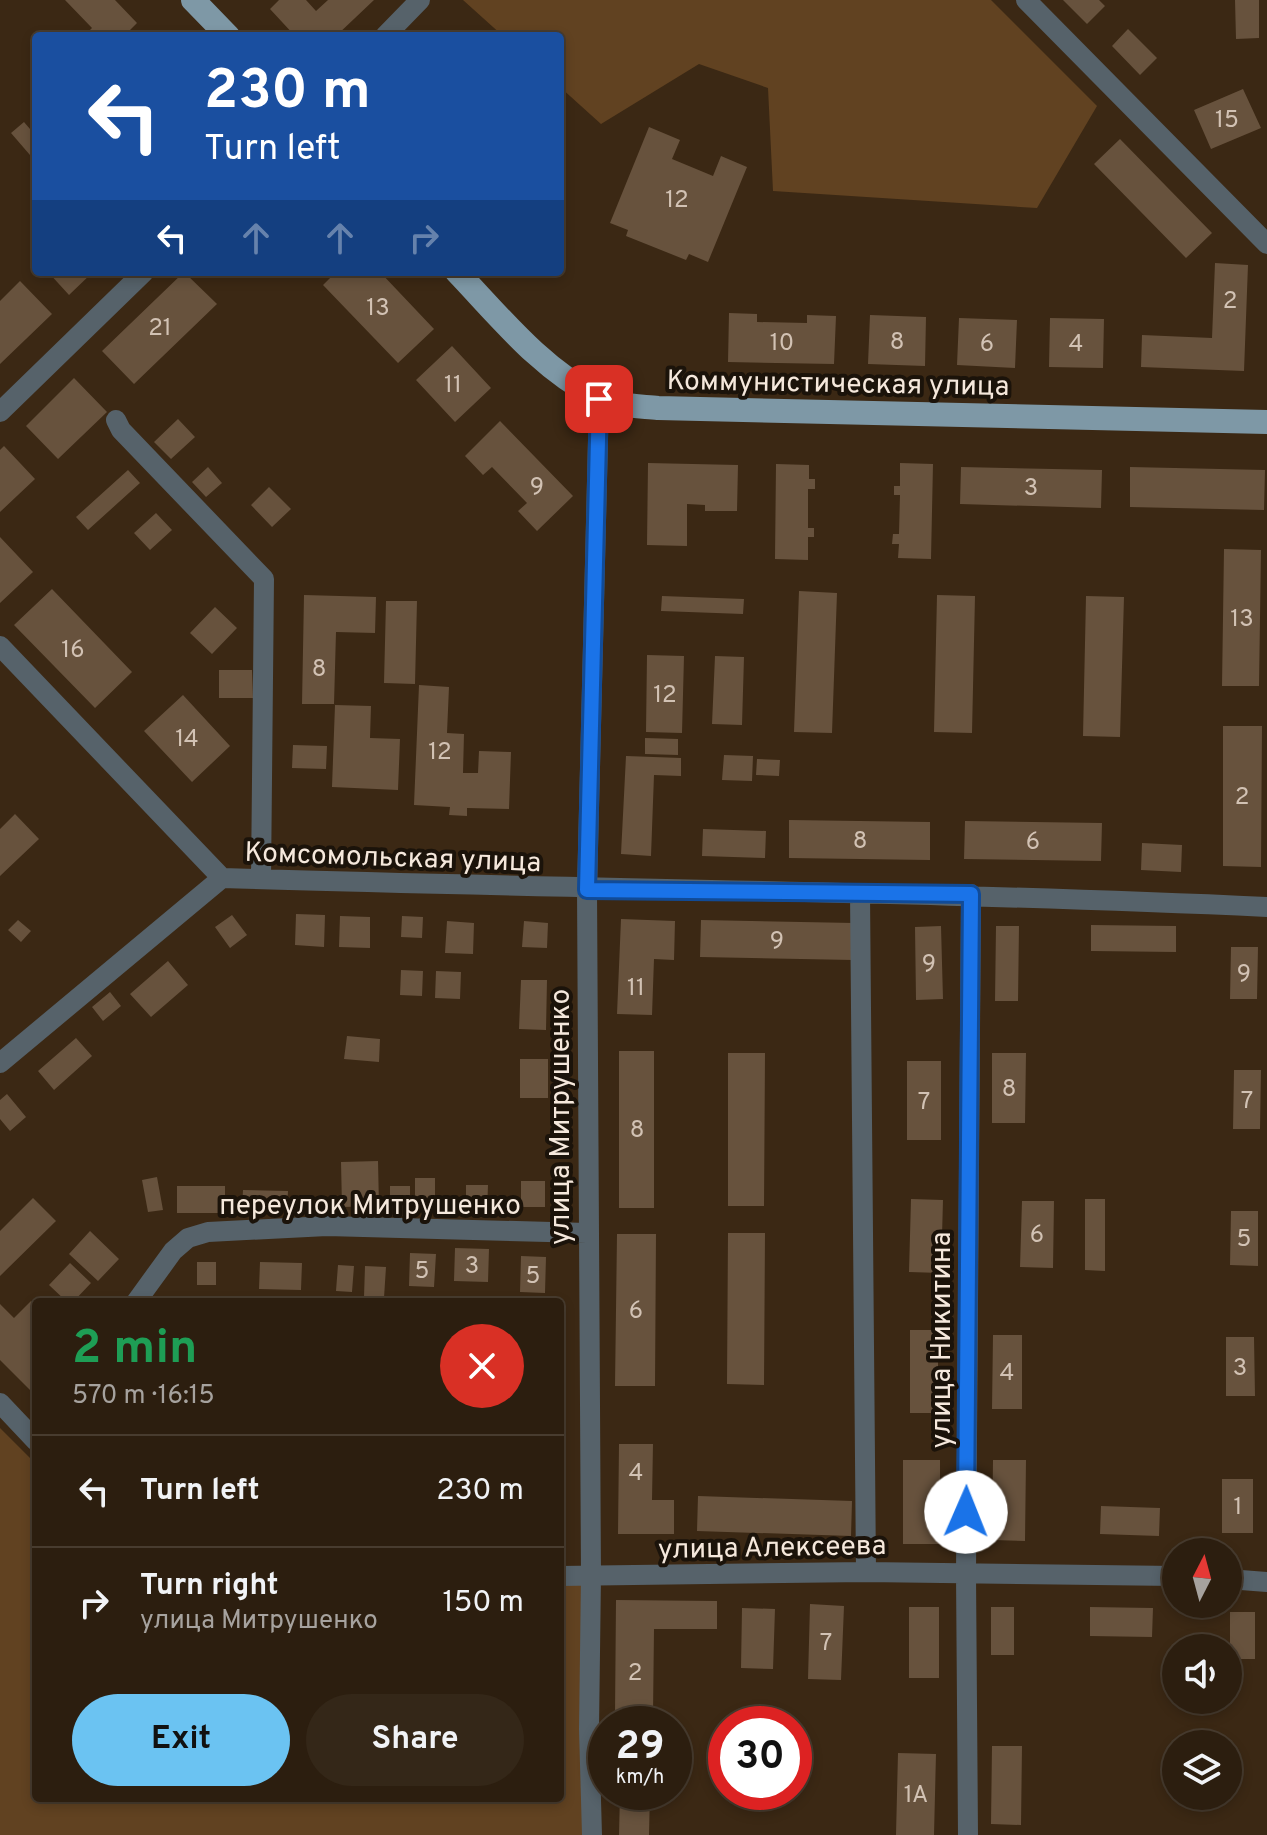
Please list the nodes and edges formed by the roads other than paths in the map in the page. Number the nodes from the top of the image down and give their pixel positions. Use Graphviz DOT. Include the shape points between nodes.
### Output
graph roads {
  1 [pos="193,0"];
  2 [pos="420,0"];
  3 [pos="1026,0"];
  4 [pos="224,32"];
  5 [pos="389,32"];
  6 [pos="1267,244"];
  7 [pos="140,276"];
  8 [pos="461,276"];
  9 [pos="599,399"];
  10 [pos="0,412"];
  11 [pos="116,420"];
  12 [pos="1267,422"];
  13 [pos="0,646"];
  14 [pos="222,878"];
  15 [pos="261,879"];
  16 [pos="587,890"];
  17 [pos="860,894"];
  18 [pos="971,894"];
  19 [pos="1267,907"];
  20 [pos="0,1063"];
  21 [pos="587,1233"];
  22 [pos="139,1298"];
  23 [pos="0,1403"];
  24 [pos="32,1437"];
  25 [pos="866,1572"];
  26 [pos="966,1574"];
  27 [pos="564,1576"];
  28 [pos="591,1576"];
  29 [pos="1162,1576"];
  30 [pos="1242,1580"];
  31 [pos="1267,1582"];
  32 [pos="592,1835"];
  33 [pos="968,1835"];
  1 -- 4 [label="main road"];
  2 -- 5 [label="street"];
  3 -- 6 [label="street"];
  7 -- 10 [label="street"];
  8 -- 9 [label="main road, Коммунистическая улица" via="529,347"];
  9 -- 12 [label="main road, Коммунистическая улица" via="658,408"];
  9 -- 16 [label="street, улица Митрушенко"];
  11 -- 15 [label="street" via="264,579"];
  13 -- 14 [label="street, Комсомольская улица"];
  14 -- 15 [label="street, Комсомольская улица"];
  14 -- 20 [label="street"];
  15 -- 16 [label="street, Комсомольская улица"];
  16 -- 17 [label="street, Комсомольская улица"];
  16 -- 21 [label="street, улица Митрушенко"];
  17 -- 18 [label="street, Комсомольская улица"];
  17 -- 25 [label="street"];
  18 -- 19 [label="street, Комсомольская улица"];
  18 -- 26 [label="street, улица Никитина"];
  21 -- 22 [label="street, переулок Митрушенко" via="327,1226 208,1232 188,1238 173,1251"];
  21 -- 28 [label="street, улица Митрушенко"];
  23 -- 24 [label="street"];
  25 -- 26 [label="street, улица Алексеева"];
  25 -- 28 [label="street, улица Алексеева"];
  26 -- 29 [label="street, улица Алексеева"];
  26 -- 33 [label="street, улица Никитина"];
  27 -- 28 [label="street, улица Алексеева"];
  28 -- 32 [label="street, улица Митрушенко"];
  30 -- 31 [label="street"];
}
